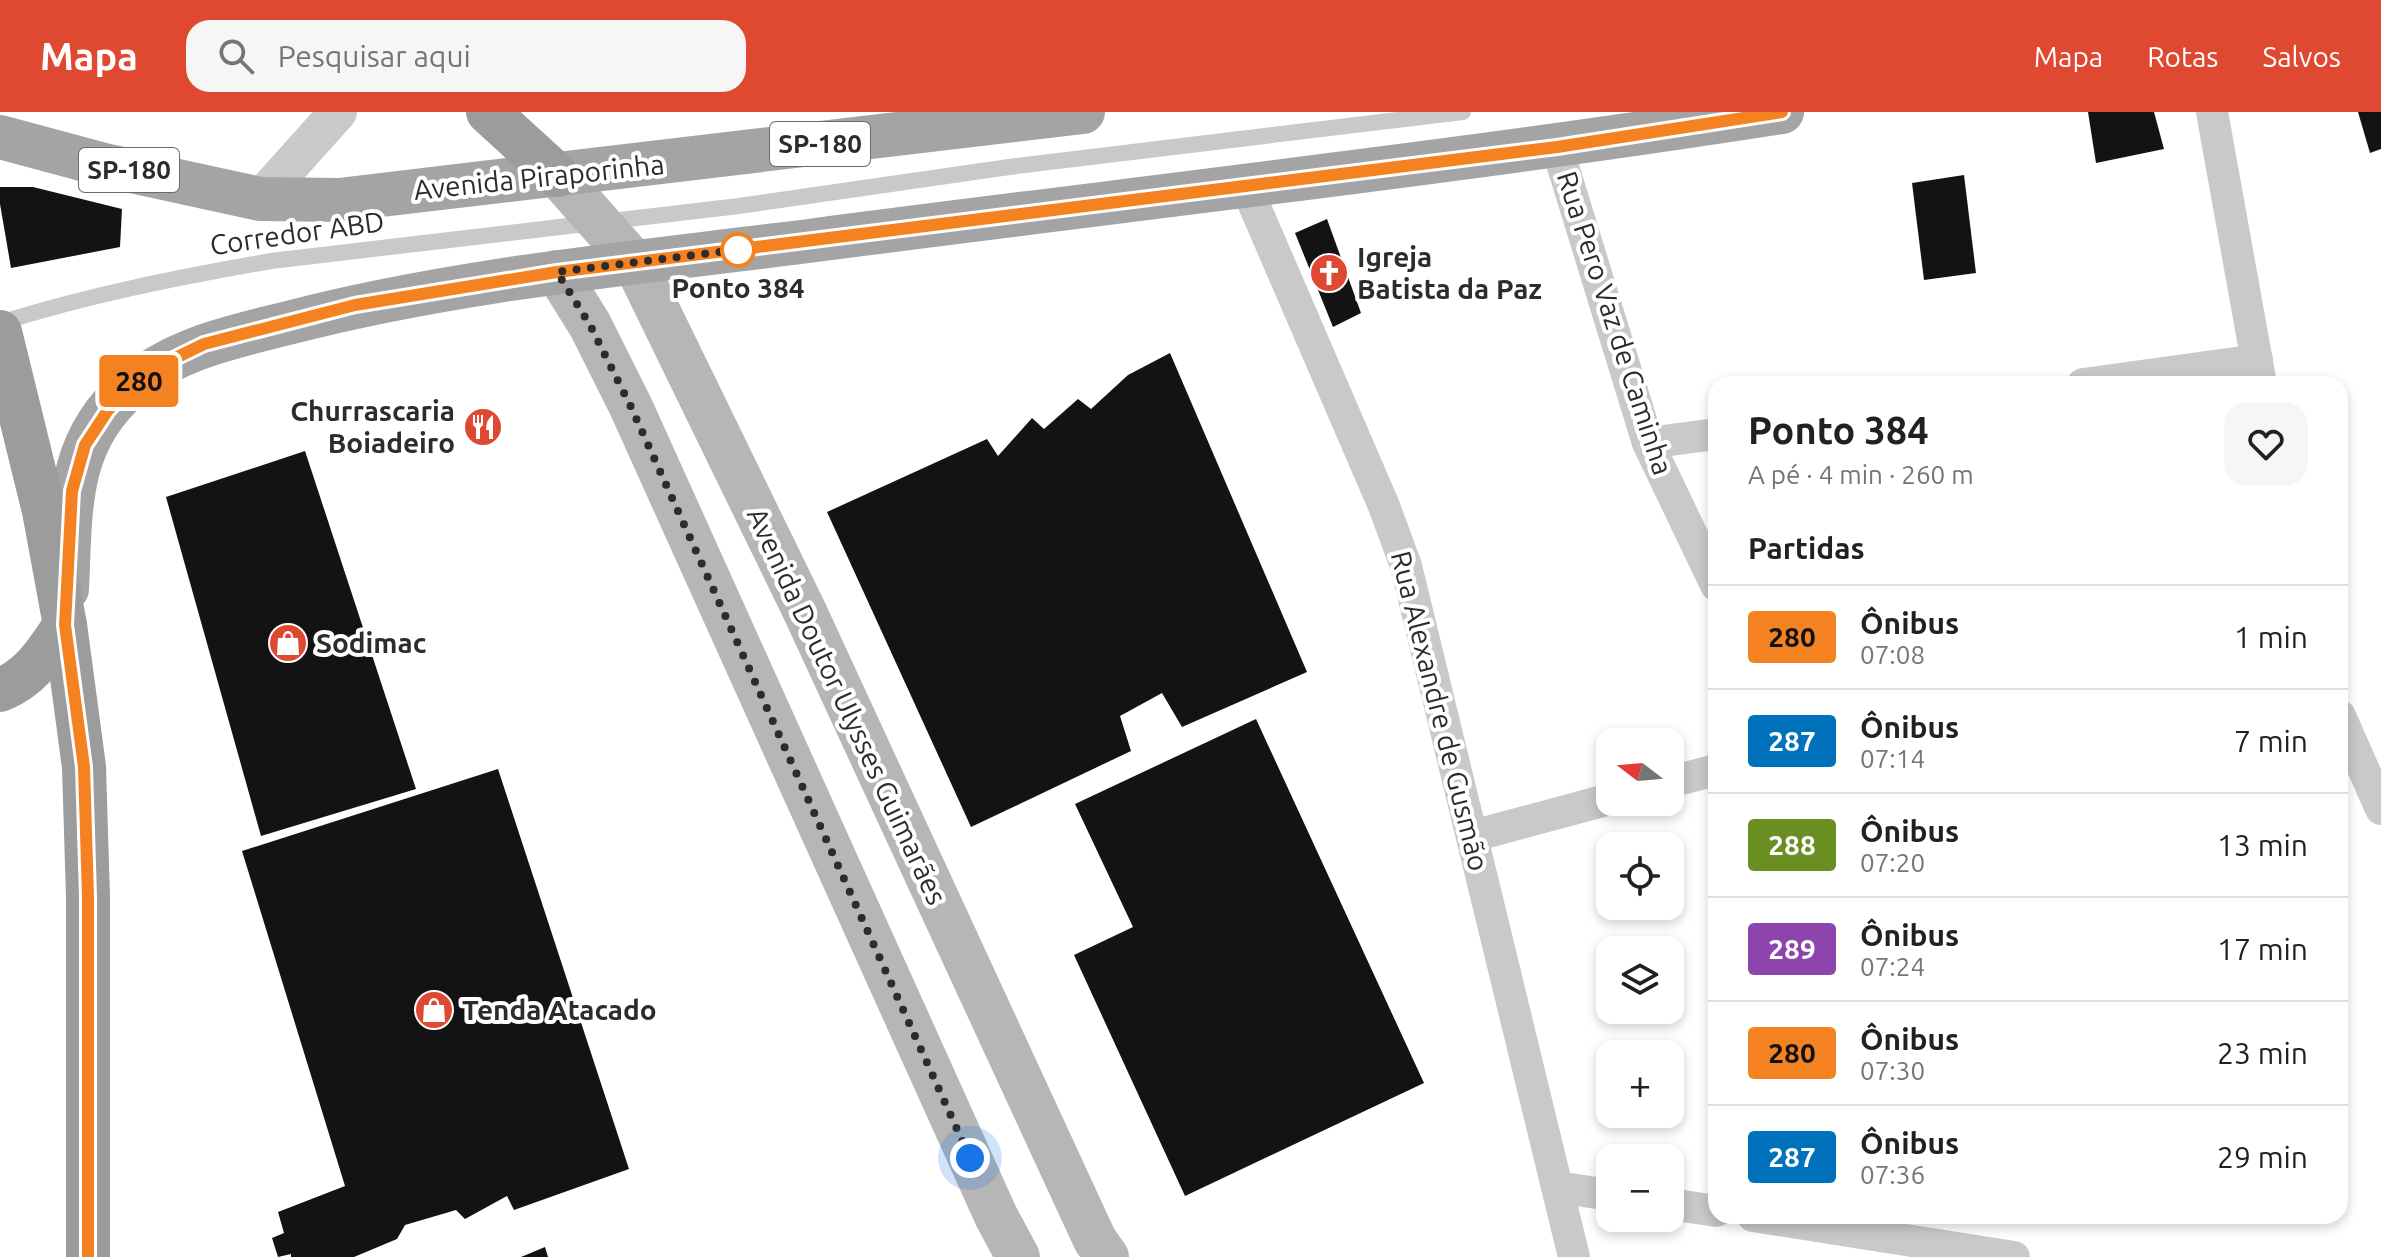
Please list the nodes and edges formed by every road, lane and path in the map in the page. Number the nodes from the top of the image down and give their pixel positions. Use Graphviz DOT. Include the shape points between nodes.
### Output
graph roads {
  1 [pos="338,112"];
  2 [pos="488,112"];
  3 [pos="1083,112"];
  4 [pos="1463,112"];
  5 [pos="1782,112"];
  6 [pos="2212,112"];
  7 [pos="0,137"];
  8 [pos="1557,147"];
  9 [pos="557,175"];
  10 [pos="1245,184"];
  11 [pos="260,199"];
  12 [pos="596,222"];
  13 [pos="635,263"];
  14 [pos="557,272"];
  15 [pos="0,323"];
  16 [pos="0,332"];
  17 [pos="2259,372"];
  18 [pos="2200,376"];
  19 [pos="1708,435"];
  20 [pos="1648,443"];
  21 [pos="1708,568"];
  22 [pos="65,625"];
  23 [pos="0,690"];
  24 [pos="2348,734"];
  25 [pos="1708,772"];
  26 [pos="1684,778"];
  27 [pos="1596,803"];
  28 [pos="2381,809"];
  29 [pos="1473,836"];
  30 [pos="1557,1187"];
  31 [pos="1596,1193"];
  32 [pos="1684,1206"];
  33 [pos="1708,1210"];
  34 [pos="1821,1224"];
  35 [pos="88,1257"];
  36 [pos="1018,1257"];
  37 [pos="1107,1257"];
  38 [pos="1574,1257"];
  39 [pos="2014,1257"];
  1 -- 11 [label="street"];
  2 -- 9 [label="highway"];
  3 -- 9 [label="main road, Avenida Piraporinha / SP-180"];
  4 -- 12 [label="lane, Corredor ABD"];
  5 -- 8 [label="main road"];
  6 -- 17 [label="street"];
  7 -- 11 [label="main road, Avenida Piraporinha / SP-180"];
  8 -- 10 [label="main road"];
  8 -- 20 [label="street, Rua Pero Vaz de Caminha"];
  9 -- 11 [label="main road, Avenida Piraporinha / SP-180" via="339,200"];
  9 -- 12 [label="main road, Avenida Doutor Ulysses Guimarães"];
  10 -- 13 [label="main road"];
  10 -- 29 [label="street, Rua Alexandre de Gusmão" via="1406,566"];
  12 -- 13 [label="main road, Avenida Doutor Ulysses Guimarães"];
  12 -- 15 [label="lane, Corredor ABD" via="271,261 196,274"];
  13 -- 14 [label="main road"];
  13 -- 37 [label="main road, Avenida Doutor Ulysses Guimarães"];
  14 -- 22 [label="main road" via="355,305 204,344 161,365 108,410 85,445 72,491"];
  14 -- 36 [label="main road" via="631,407"];
  16 -- 22 [label="highway" via="44,511"];
  17 -- 18 [label="street"];
  19 -- 20 [label="street"];
  20 -- 21 [label="street, Rua Pero Vaz de Caminha"];
  22 -- 23 [label="highway" via="25,677"];
  22 -- 35 [label="highway" via="84,767"];
  24 -- 28 [label="street"];
  25 -- 26 [label="street"];
  27 -- 29 [label="street"];
  29 -- 30 [label="street, Rua Alexandre de Gusmão"];
  30 -- 31 [label="street"];
  30 -- 38 [label="street, Rua Alexandre de Gusmão"];
  32 -- 33 [label="street"];
  34 -- 39 [label="street"];
}
